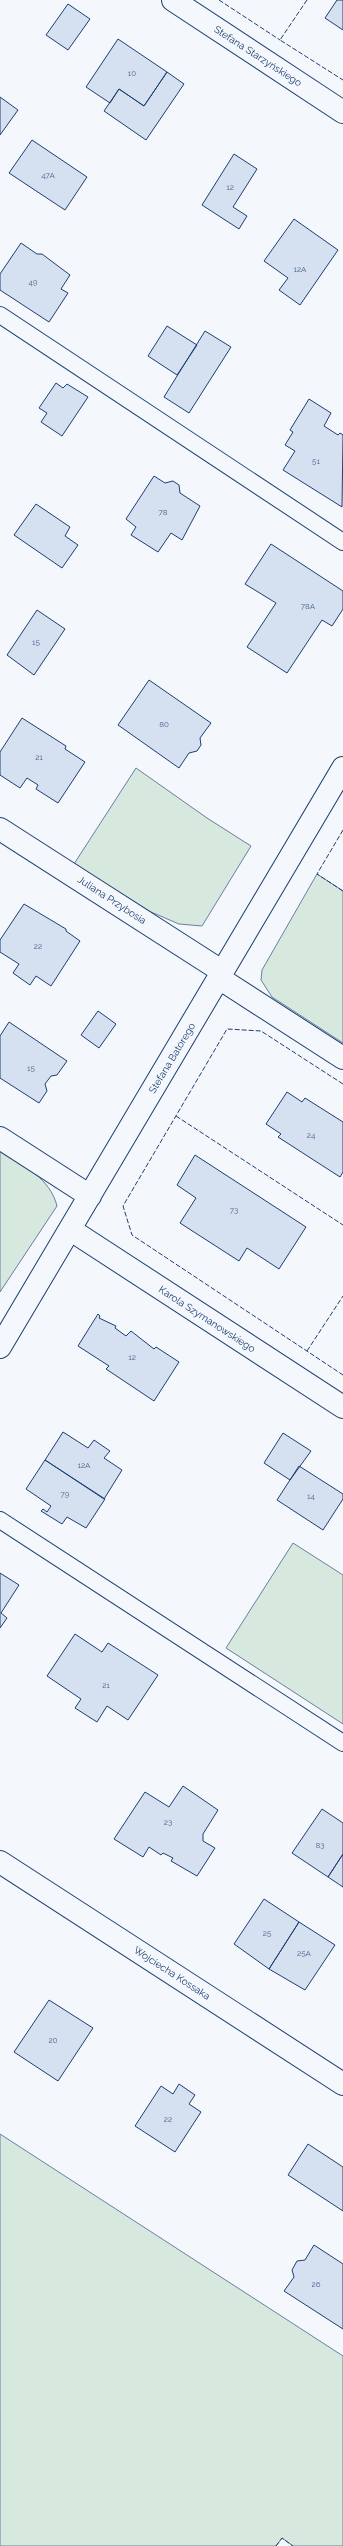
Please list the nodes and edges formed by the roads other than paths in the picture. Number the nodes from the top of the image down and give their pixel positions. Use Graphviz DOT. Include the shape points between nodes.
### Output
graph roads {
  1 [pos="173,0"];
  2 [pos="343,112"];
  3 [pos="0,315"];
  4 [pos="343,542"];
  5 [pos="343,768"];
  6 [pos="0,829"];
  7 [pos="221,975"];
  8 [pos="343,1058"];
  9 [pos="0,1138"];
  10 [pos="90,1196"];
  11 [pos="71,1230"];
  12 [pos="1,1341"];
  13 [pos="343,1407"];
  14 [pos="0,1520"];
  15 [pos="343,1744"];
  16 [pos="0,1862"];
  17 [pos="343,2084"];
  1 -- 2 [label="street, Stefana Starzyńskiego"];
  3 -- 4 [label="lane"];
  5 -- 7 [label="street, Stefana Batorego"];
  6 -- 7 [label="street, Juliana Przybosia"];
  7 -- 8 [label="street, Juliana Przybosia"];
  7 -- 10 [label="street, Stefana Batorego"];
  9 -- 10 [label="street"];
  10 -- 11 [label="street, Stefana Batorego"];
  11 -- 12 [label="street, Stefana Batorego"];
  11 -- 13 [label="street, Karola Szymanowskiego"];
  14 -- 15 [label="lane"];
  16 -- 17 [label="street, Wojciecha Kossaka"];
}
